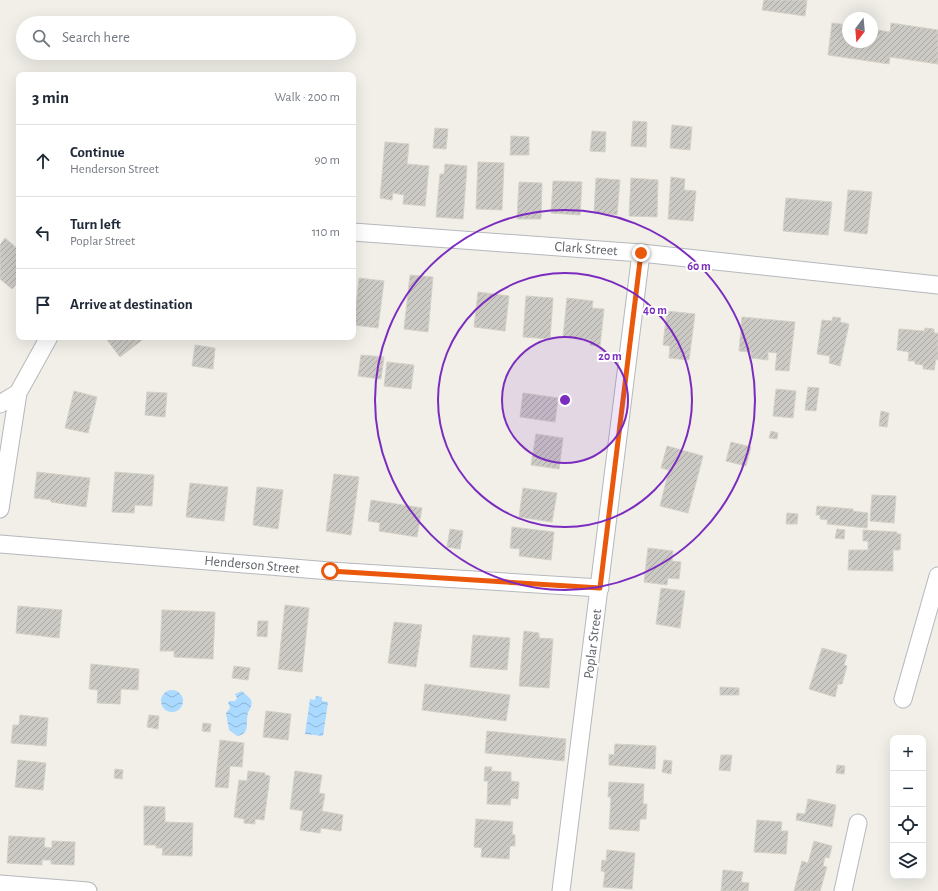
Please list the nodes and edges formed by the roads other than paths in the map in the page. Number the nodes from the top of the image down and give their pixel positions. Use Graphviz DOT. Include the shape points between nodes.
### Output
graph roads {
  1 [pos="356,232"];
  2 [pos="641,253"];
  3 [pos="938,285"];
  4 [pos="47,340"];
  5 [pos="18,393"];
  6 [pos="0,404"];
  7 [pos="0,508"];
  8 [pos="0,544"];
  9 [pos="938,576"];
  10 [pos="600,588"];
  11 [pos="903,699"];
  12 [pos="858,823"];
  13 [pos="0,884"];
  14 [pos="88,891"];
  15 [pos="561,891"];
  16 [pos="842,891"];
  1 -- 2 [label="street, Clark Street"];
  2 -- 3 [label="street, Clark Street"];
  2 -- 10 [label="street, Poplar Street"];
  4 -- 5 [label="street"];
  5 -- 6 [label="street"];
  5 -- 7 [label="street"];
  8 -- 10 [label="street, Henderson Street" via="330,571"];
  9 -- 11 [label="street"];
  10 -- 15 [label="street, Poplar Street"];
  12 -- 16 [label="street"];
  13 -- 14 [label="street"];
}
